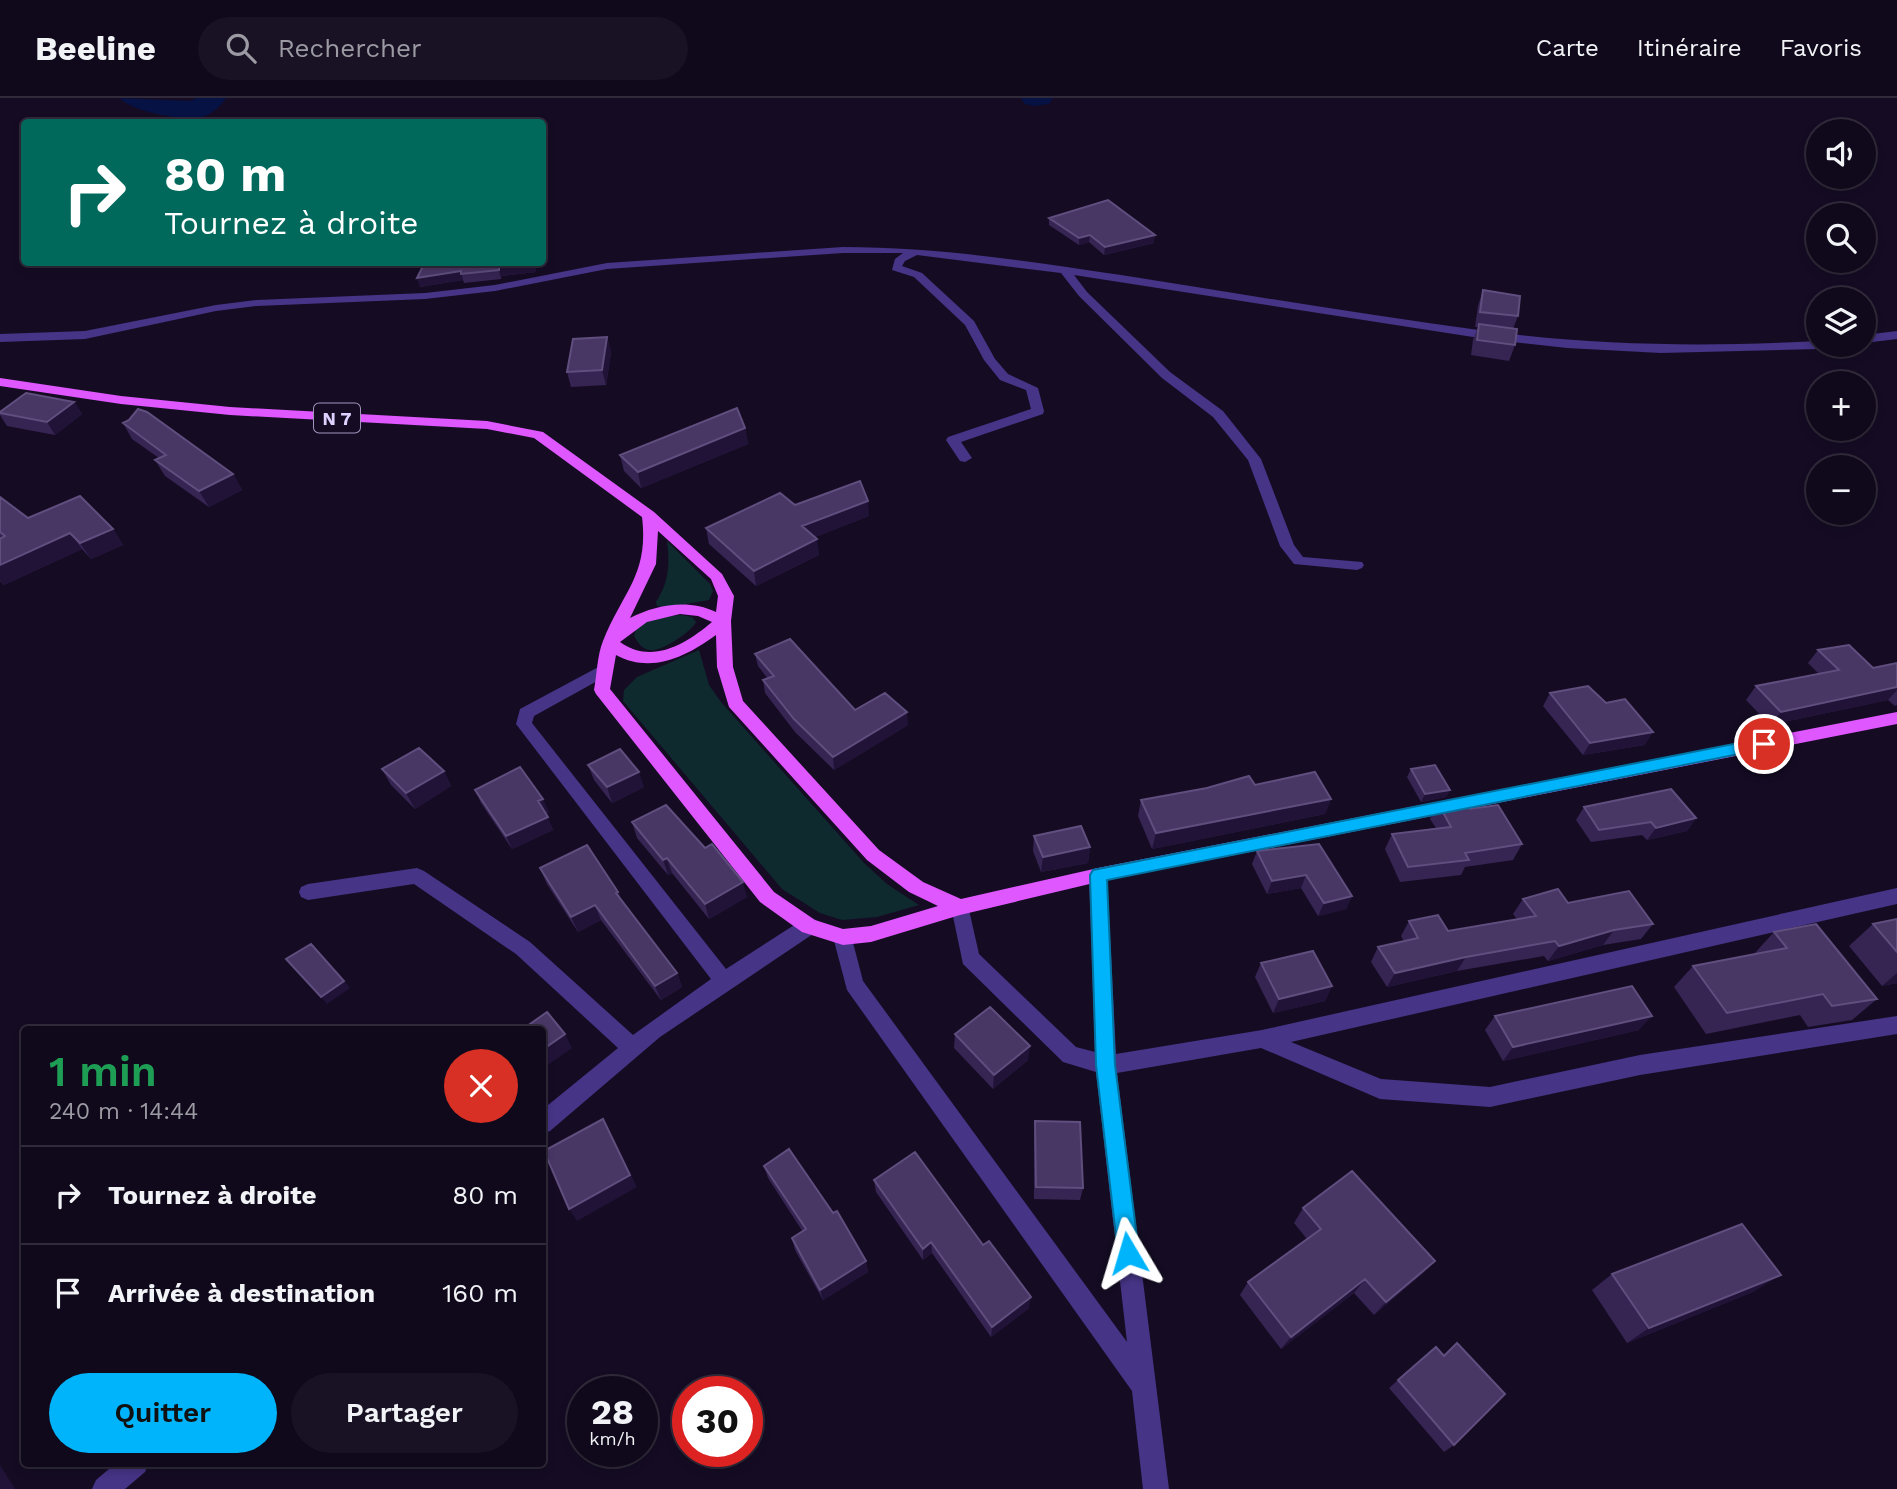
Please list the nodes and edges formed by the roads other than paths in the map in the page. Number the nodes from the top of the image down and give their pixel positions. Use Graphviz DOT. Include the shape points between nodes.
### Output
graph roads {
  1 [pos="917,251"];
  2 [pos="1065,270"];
  3 [pos="1897,335"];
  4 [pos="0,338"];
  5 [pos="1876,338"];
  6 [pos="1806,345"];
  7 [pos="0,382"];
  8 [pos="965,458"];
  9 [pos="649,515"];
  10 [pos="1357,565"];
  11 [pos="723,621"];
  12 [pos="610,643"];
  13 [pos="604,670"];
  14 [pos="1897,718"];
  15 [pos="1098,875"];
  16 [pos="308,892"];
  17 [pos="1897,895"];
  18 [pos="960,907"];
  19 [pos="809,926"];
  20 [pos="843,937"];
  21 [pos="724,981"];
  22 [pos="1897,1025"];
  23 [pos="1262,1039"];
  24 [pos="633,1048"];
  25 [pos="1105,1065"];
  26 [pos="546,1121"];
  27 [pos="1144,1387"];
  28 [pos="131,1467"];
  29 [pos="104,1489"];
  30 [pos="1156,1489"];
  1 -- 2 [label="street"];
  1 -- 4 [label="street" via="843,250 607,266 495,288 425,296 257,303 85,335"];
  1 -- 8 [label="street" via="900,259 896,268 918,275 970,323 1004,377 1032,388 1038,411 953,440"];
  2 -- 6 [label="street" via="1567,344 1661,349"];
  2 -- 10 [label="street" via="1083,294 1166,374 1218,414 1254,459 1298,561"];
  3 -- 5 [label="street"];
  7 -- 9 [label="main road, N 7" via="230,411 487,425 538,435"];
  9 -- 11 [label="main road, N 7" via="717,577 726,596"];
  9 -- 12 [label="main road" via="649,564"];
  11 -- 12 [label="main road" via="701,611 661,611 625,626"];
  11 -- 12 [label="main road" via="674,654 650,660 631,657"];
  11 -- 18 [label="main road, N 7" via="725,667 735,703 873,855 916,887"];
  12 -- 13 [label="main road"];
  13 -- 19 [label="main road" via="602,690 624,721 767,897"];
  13 -- 21 [label="street" via="526,713 524,724"];
  14 -- 15 [label="main road"];
  15 -- 18 [label="main road"];
  15 -- 25 [label="street"];
  16 -- 24 [label="street" via="417,876 523,948"];
  17 -- 23 [label="street"];
  18 -- 20 [label="main road" via="870,934"];
  18 -- 25 [label="street" via="970,958 1070,1055"];
  19 -- 20 [label="main road"];
  19 -- 21 [label="street"];
  20 -- 27 [label="street" via="854,984"];
  21 -- 24 [label="street"];
  22 -- 23 [label="street" via="1640,1065 1490,1097 1380,1089"];
  23 -- 25 [label="street"];
  24 -- 26 [label="street"];
  25 -- 27 [label="street"];
  27 -- 30 [label="street"];
  28 -- 29 [label="street"];
}
